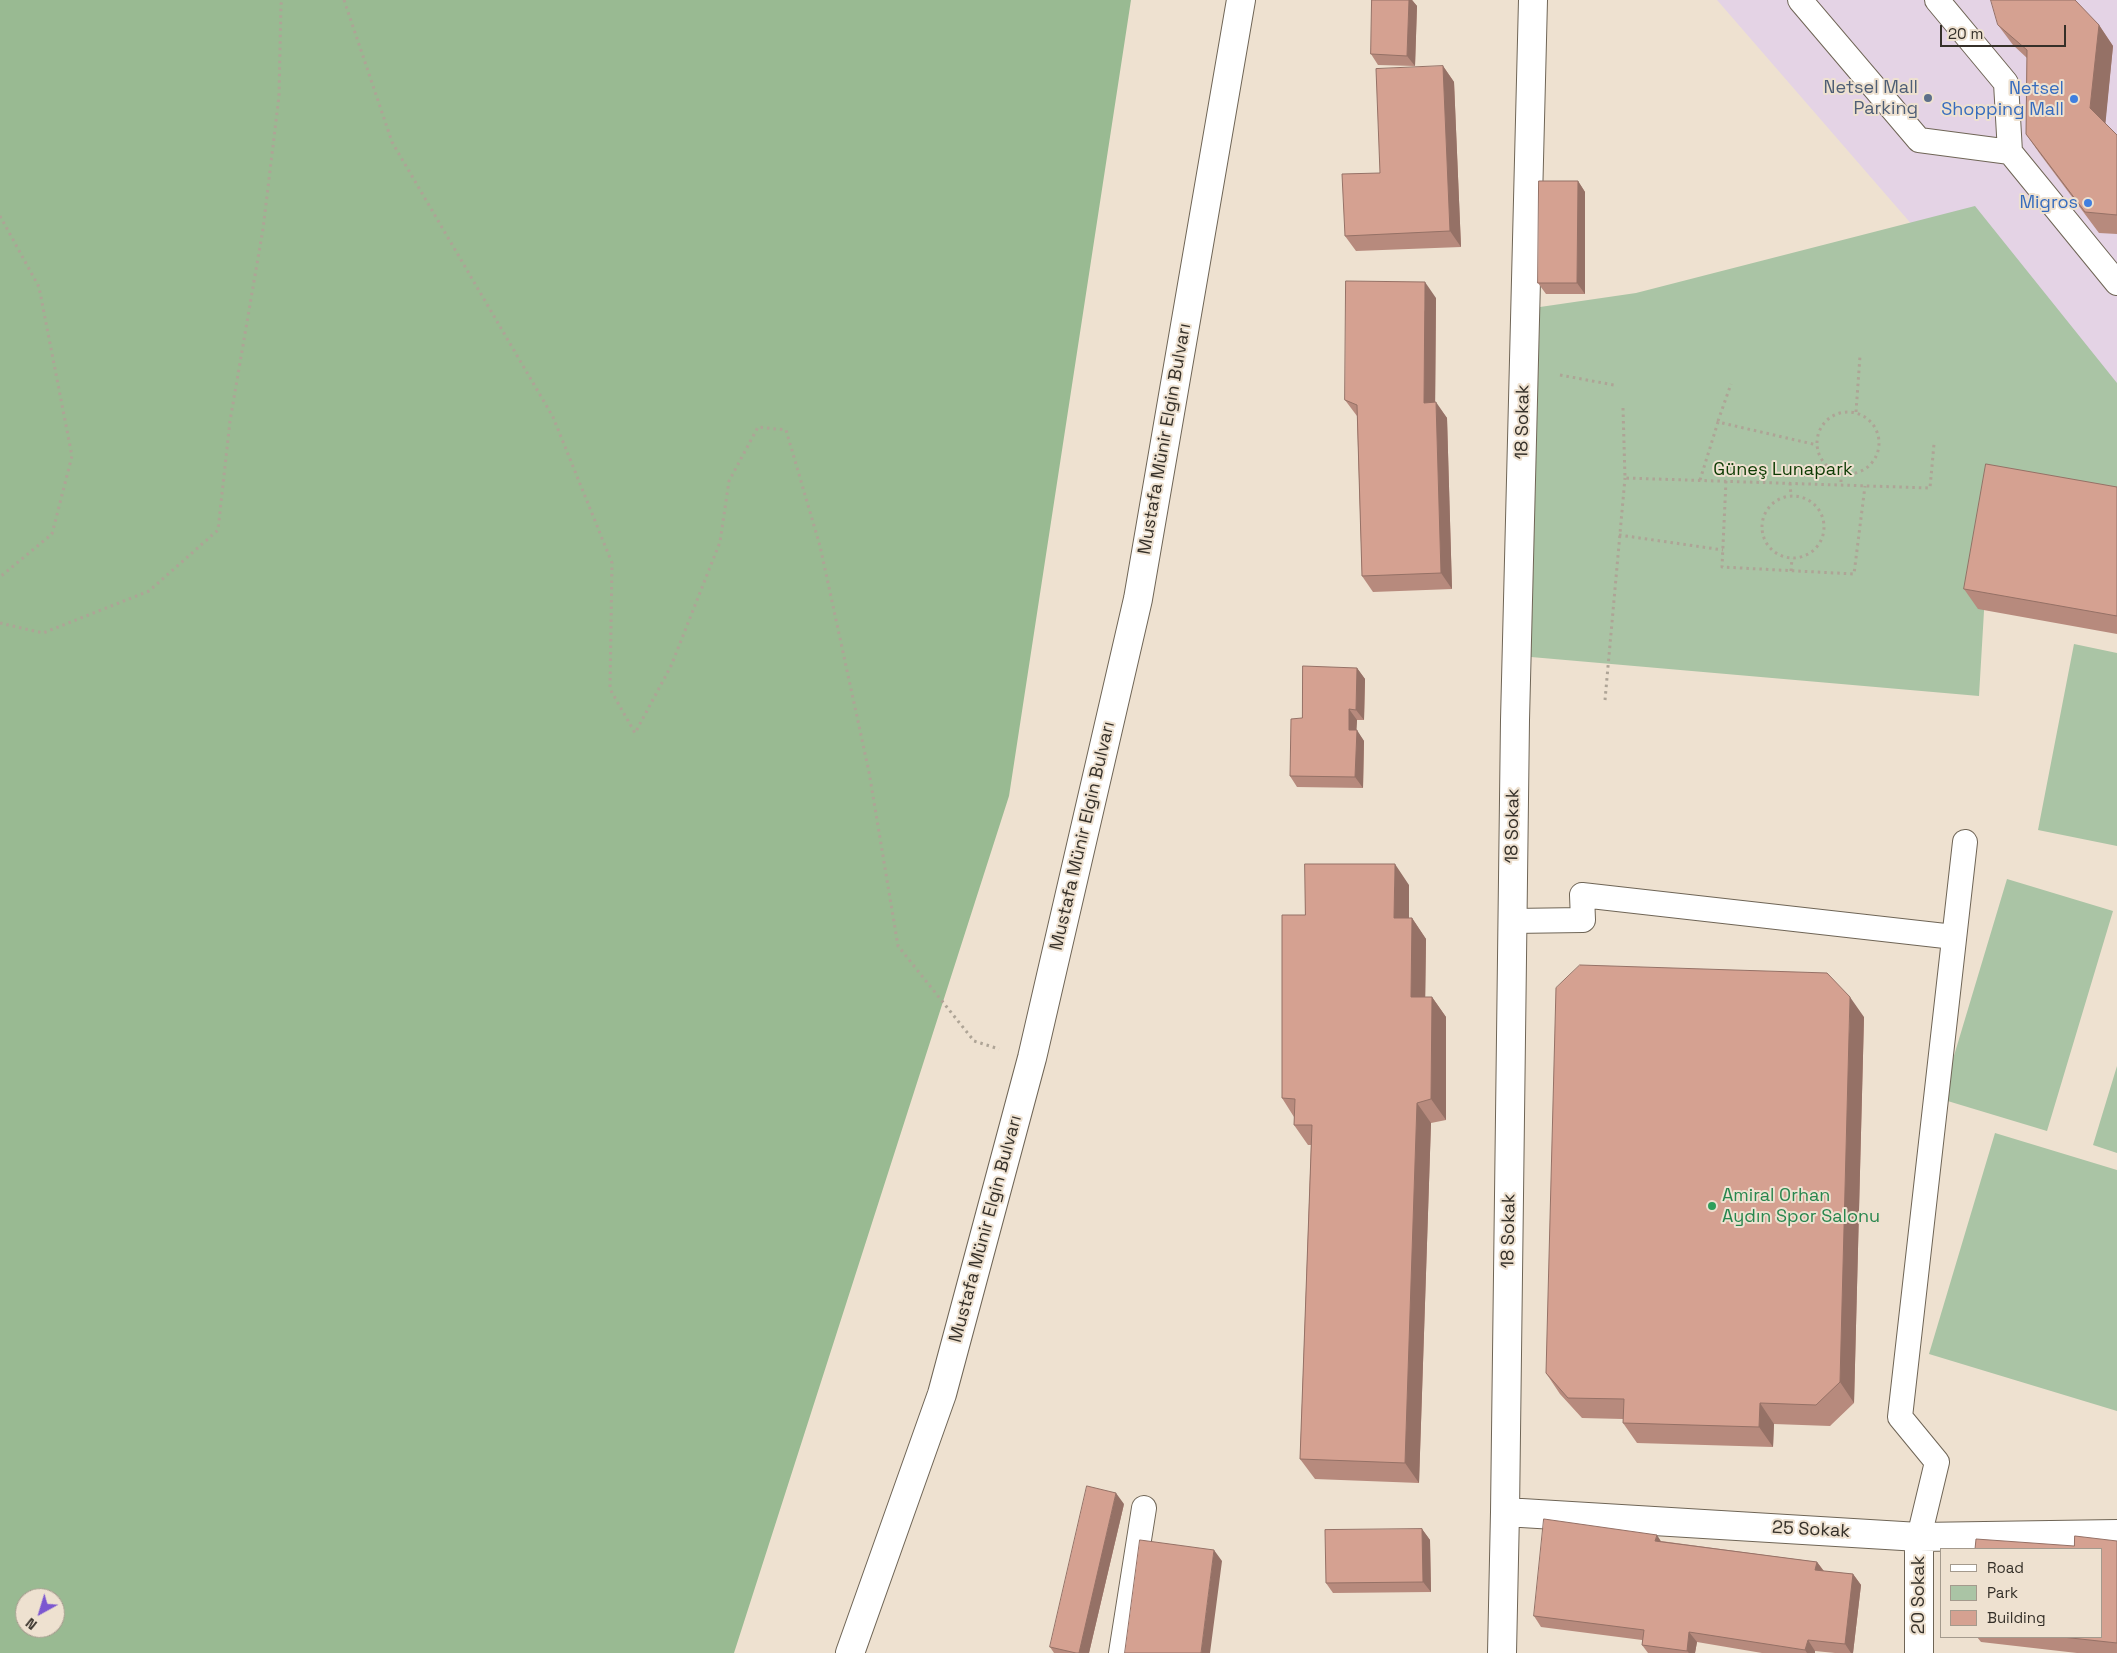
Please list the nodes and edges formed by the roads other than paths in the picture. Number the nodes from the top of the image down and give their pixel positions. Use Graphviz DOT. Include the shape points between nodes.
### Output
graph roads {
  1 [pos="1241,0"];
  2 [pos="1533,0"];
  3 [pos="1800,0"];
  4 [pos="1937,0"];
  5 [pos="2010,152"];
  6 [pos="2117,282"];
  7 [pos="1965,842"];
  8 [pos="1512,921"];
  9 [pos="1954,937"];
  10 [pos="1144,1508"];
  11 [pos="1505,1512"];
  12 [pos="2117,1534"];
  13 [pos="1919,1537"];
  14 [pos="850,1653"];
  15 [pos="1121,1653"];
  16 [pos="1502,1653"];
  17 [pos="1919,1653"];
  1 -- 14 [label="street, Mustafa Münir Elgin Bulvarı" via="1138,599 1032,1058 942,1394"];
  2 -- 8 [label="street, 18 Sokak"];
  3 -- 5 [label="lane" via="1919,140"];
  4 -- 5 [label="lane" via="2006,83"];
  5 -- 6 [label="lane"];
  7 -- 9 [label="lane"];
  8 -- 9 [label="lane" via="1583,920 1582,895"];
  8 -- 11 [label="street, 18 Sokak"];
  9 -- 13 [label="lane" via="1900,1417 1937,1462"];
  10 -- 15 [label="lane"];
  11 -- 13 [label="street, 25 Sokak"];
  11 -- 16 [label="street, 18 Sokak"];
  12 -- 13 [label="street, 25 Sokak"];
  13 -- 17 [label="street, 20 Sokak"];
}
